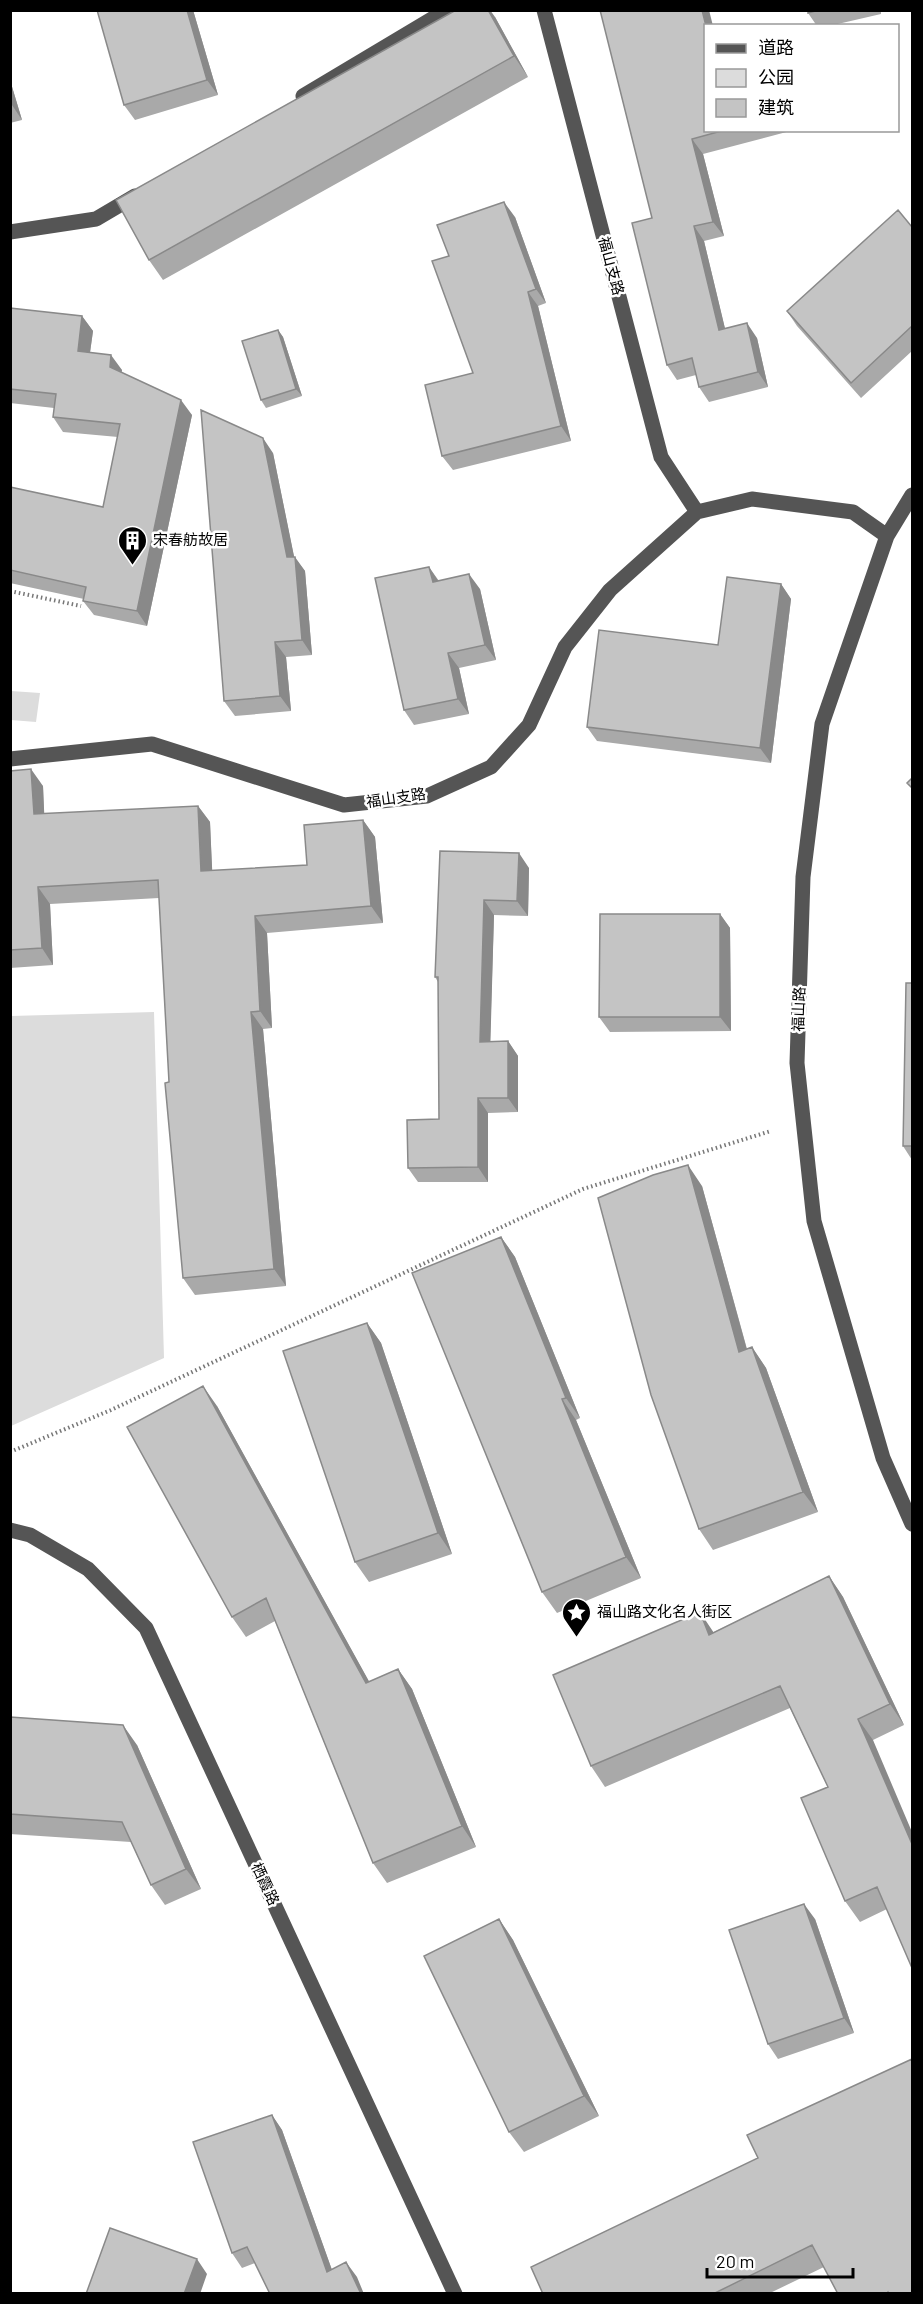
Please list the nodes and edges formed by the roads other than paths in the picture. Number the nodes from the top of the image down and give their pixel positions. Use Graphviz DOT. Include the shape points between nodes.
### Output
graph roads {
  1 [pos="447,10"];
  2 [pos="544,10"];
  3 [pos="286,106"];
  4 [pos="146,189"];
  5 [pos="10,232"];
  6 [pos="912,495"];
  7 [pos="697,512"];
  8 [pos="887,536"];
  9 [pos="10,759"];
  10 [pos="912,1524"];
  11 [pos="10,1530"];
  12 [pos="455,2294"];
  1 -- 3 [label="street"];
  2 -- 7 [label="street, 福山支路" via="660,457"];
  4 -- 5 [label="street" via="96,219"];
  6 -- 8 [label="street, 福山路"];
  7 -- 8 [label="street, 福山支路" via="752,499 853,512"];
  7 -- 9 [label="street, 福山支路" via="610,590 565,647 529,725 491,767 427,796 344,805 152,744"];
  8 -- 10 [label="street, 福山路" via="822,724 803,877 797,1063 814,1221 883,1458"];
  11 -- 12 [label="street, 栖霞路" via="30,1535 88,1569 146,1628"];
}
